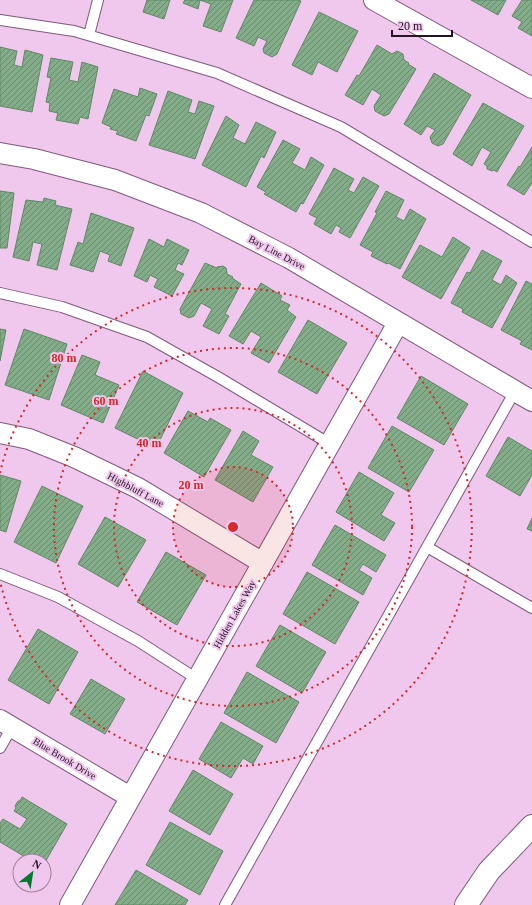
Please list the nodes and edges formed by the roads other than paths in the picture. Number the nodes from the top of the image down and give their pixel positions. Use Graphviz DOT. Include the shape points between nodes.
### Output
graph roads {
  1 [pos="98,0"];
  2 [pos="374,0"];
  3 [pos="0,20"];
  4 [pos="88,35"];
  5 [pos="532,88"];
  6 [pos="0,153"];
  7 [pos="532,242"];
  8 [pos="0,293"];
  9 [pos="398,323"];
  10 [pos="515,391"];
  11 [pos="532,401"];
  12 [pos="0,433"];
  13 [pos="330,444"];
  14 [pos="427,548"];
  15 [pos="263,563"];
  16 [pos="0,574"];
  17 [pos="532,608"];
  18 [pos="198,679"];
  19 [pos="6,723"];
  20 [pos="0,748"];
  21 [pos="130,797"];
  22 [pos="532,826"];
  23 [pos="70,905"];
  24 [pos="224,905"];
  25 [pos="466,905"];
  1 -- 4 [label="lane"];
  2 -- 5 [label="street"];
  3 -- 4 [label="lane"];
  4 -- 7 [label="lane" via="217,72 341,127"];
  6 -- 9 [label="street, Bay Line Drive" via="116,180 201,212 288,258"];
  8 -- 13 [label="lane" via="62,307 147,337"];
  9 -- 10 [label="street, Bay Line Drive"];
  9 -- 13 [label="street, Hidden Lakes Way"];
  10 -- 11 [label="street, Bay Line Drive"];
  10 -- 14 [label="lane"];
  12 -- 15 [label="street, Highbluff Lane" via="29,439 138,488"];
  13 -- 15 [label="street, Hidden Lakes Way"];
  14 -- 17 [label="lane"];
  14 -- 24 [label="lane"];
  15 -- 18 [label="street, Hidden Lakes Way"];
  16 -- 18 [label="lane" via="58,597 138,641"];
  18 -- 21 [label="street, Hidden Lakes Way"];
  19 -- 20 [label="lane"];
  19 -- 21 [label="street, Blue Brook Drive"];
  21 -- 23 [label="street, Hidden Lakes Way"];
  22 -- 25 [label="street" via="489,871"];
}
